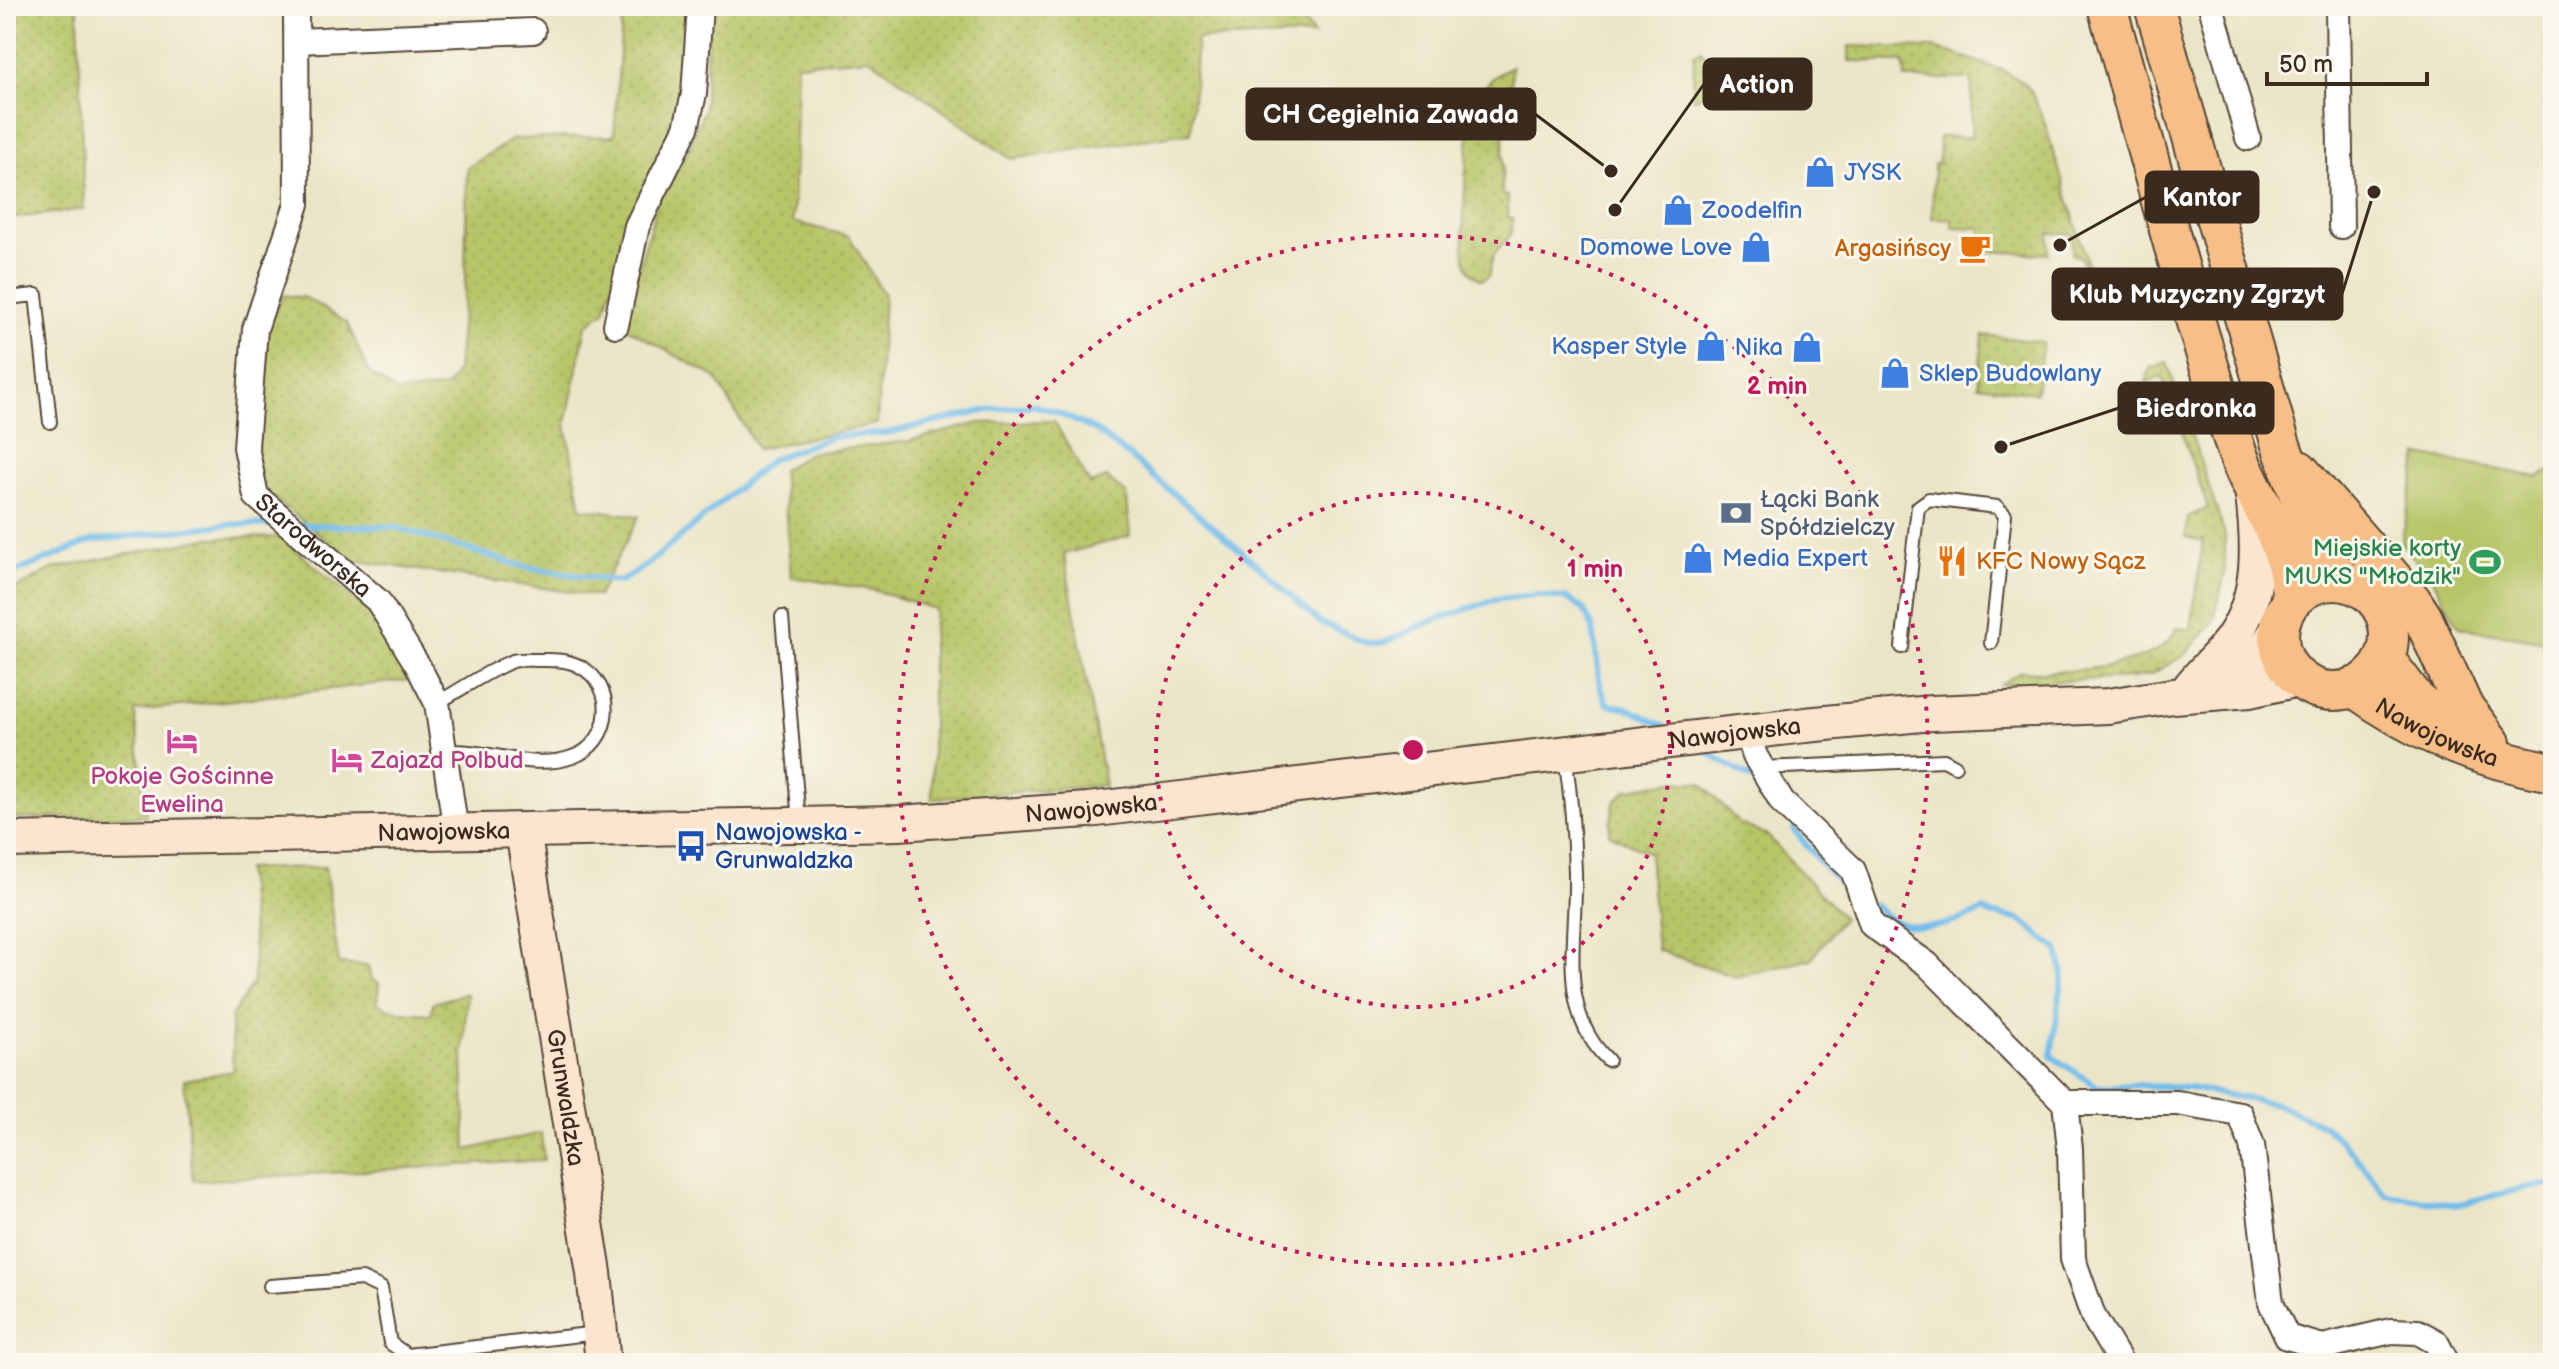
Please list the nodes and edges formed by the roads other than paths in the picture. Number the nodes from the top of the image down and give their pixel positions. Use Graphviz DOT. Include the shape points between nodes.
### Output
graph roads {
  1 [pos="296,6"];
  2 [pos="700,6"];
  3 [pos="2107,6"];
  4 [pos="2154,6"];
  5 [pos="2211,6"];
  6 [pos="2338,6"];
  7 [pos="533,31"];
  8 [pos="297,41"];
  9 [pos="2248,138"];
  10 [pos="2341,226"];
  11 [pos="6,298"];
  12 [pos="616,325"];
  13 [pos="50,422"];
  14 [pos="2281,445"];
  15 [pos="2252,490"];
  16 [pos="2343,581"];
  17 [pos="2285,614"];
  18 [pos="782,617"];
  19 [pos="1991,643"];
  20 [pos="1902,647"];
  21 [pos="2384,658"];
  22 [pos="2299,679"];
  23 [pos="2353,687"];
  24 [pos="2182,691"];
  25 [pos="437,703"];
  26 [pos="1747,732"];
  27 [pos="2491,743"];
  28 [pos="444,752"];
  29 [pos="1564,753"];
  30 [pos="1955,766"];
  31 [pos="1762,768"];
  32 [pos="2538,769"];
  33 [pos="799,825"];
  34 [pos="523,831"];
  35 [pos="456,832"];
  36 [pos="6,840"];
  37 [pos="1608,1060"];
  38 [pos="2065,1103"];
  39 [pos="270,1286"];
  40 [pos="601,1348"];
  41 [pos="404,1359"];
  42 [pos="2121,1363"];
  43 [pos="2447,1363"];
  1 -- 8 [label="street, Starodworska"];
  2 -- 12 [label="street" via="689,117 637,226"];
  3 -- 15 [label="main road" via="2203,342"];
  4 -- 14 [label="main road"];
  5 -- 9 [label="street"];
  6 -- 10 [label="street"];
  7 -- 8 [label="street"];
  8 -- 25 [label="street, Starodworska" via="297,204 255,329 246,447 256,496 378,601"];
  11 -- 13 [label="lane" via="36,295"];
  14 -- 16 [label="main road" via="2318,549"];
  14 -- 27 [label="main road" via="2310,486 2412,601 2463,706"];
  15 -- 17 [label="main road" via="2275,530 2290,573"];
  15 -- 24 [label="street" via="2258,555 2246,613 2227,646"];
  16 -- 17 [label="main road" via="2314,584"];
  16 -- 21 [label="main road" via="2369,592 2379,603 2389,630"];
  17 -- 22 [label="main road" via="2282,655"];
  17 -- 24 [label="street, Nawojowska" via="2270,645 2252,662"];
  18 -- 33 [label="lane"];
  19 -- 20 [label="lane" via="2005,515 1997,507 1929,499 1918,507"];
  21 -- 23 [label="main road" via="2377,671"];
  21 -- 27 [label="main road, Nawojowska" via="2402,684 2439,719"];
  22 -- 23 [label="main road" via="2325,690"];
  22 -- 24 [label="street, Nawojowska" via="2250,690"];
  23 -- 32 [label="main road, Nawojowska" via="2444,742"];
  24 -- 26 [label="street, Nawojowska" via="2108,706 1932,713"];
  25 -- 28 [label="street, Starodworska"];
  25 -- 28 [label="lane" via="514,660 581,666 604,697 600,735 570,758 512,761 491,754"];
  26 -- 29 [label="street, Nawojowska"];
  26 -- 31 [label="street"];
  27 -- 32 [label="main road, Nawojowska"];
  28 -- 35 [label="street, Starodworska"];
  29 -- 33 [label="street, Nawojowska" via="1088,810"];
  29 -- 37 [label="lane" via="1575,874 1574,989 1581,1024"];
  30 -- 31 [label="lane" via="1944,760"];
  31 -- 38 [label="street" via="1782,802 1853,870 1872,925 1927,964"];
  33 -- 34 [label="street, Nawojowska"];
  34 -- 35 [label="street, Nawojowska"];
  34 -- 40 [label="street, Grunwaldzka" via="594,1273"];
  35 -- 36 [label="street, Nawojowska"];
  38 -- 42 [label="street" via="2073,1259 2093,1316"];
  38 -- 43 [label="street" via="2177,1103 2240,1114 2252,1145 2271,1303 2287,1337 2323,1347 2391,1331 2418,1332 2436,1342"];
  39 -- 41 [label="lane" via="362,1279 381,1288 390,1343"];
  40 -- 41 [label="lane"];
}
